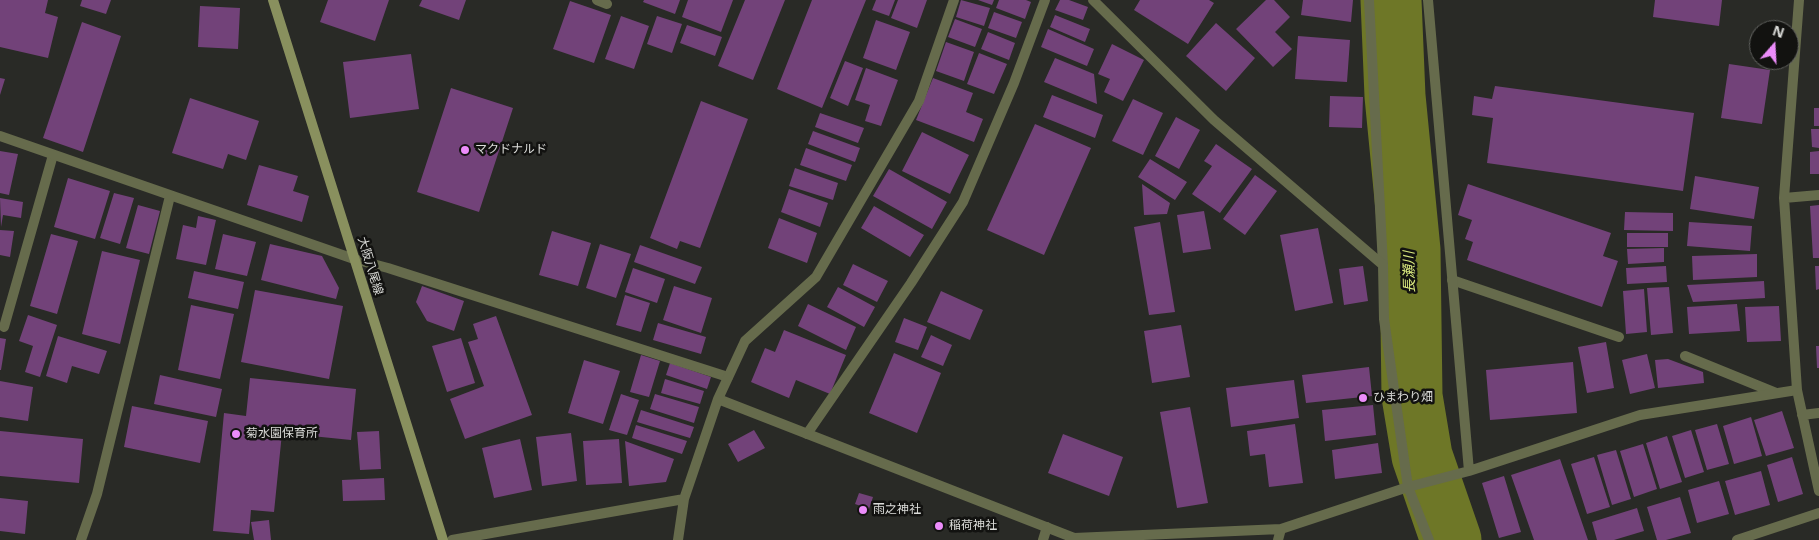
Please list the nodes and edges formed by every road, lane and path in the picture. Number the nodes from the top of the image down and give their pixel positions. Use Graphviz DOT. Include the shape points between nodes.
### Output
graph roads {
  1 [pos="273,0"];
  2 [pos="954,0"];
  3 [pos="1045,0"];
  4 [pos="1093,0"];
  5 [pos="1368,0"];
  6 [pos="1428,0"];
  7 [pos="1799,0"];
  8 [pos="0,136"];
  9 [pos="53,155"];
  10 [pos="1819,195"];
  11 [pos="170,196"];
  12 [pos="1784,198"];
  13 [pos="354,259"];
  14 [pos="1383,265"];
  15 [pos="1452,280"];
  16 [pos="4,327"];
  17 [pos="1619,337"];
  18 [pos="1685,356"];
  19 [pos="728,377"];
  20 [pos="1797,390"];
  21 [pos="1776,393"];
  22 [pos="718,399"];
  23 [pos="1819,413"];
  24 [pos="1802,415"];
  25 [pos="807,434"];
  26 [pos="1469,471"];
  27 [pos="1408,487"];
  28 [pos="1819,491"];
  29 [pos="684,499"];
  30 [pos="1819,513"];
  31 [pos="1047,527"];
  32 [pos="1281,529"];
  33 [pos="81,540"];
  34 [pos="443,540"];
  35 [pos="452,540"];
  36 [pos="678,540"];
  37 [pos="1043,540"];
  38 [pos="1278,540"];
  39 [pos="1429,540"];
  40 [pos="1737,540"];
  1 -- 13 [label="main road, 大阪八尾線"];
  2 -- 19 [label="street" via="919,101 816,277 745,341"];
  3 -- 25 [label="street" via="963,202"];
  4 -- 14 [label="street" via="1214,120"];
  5 -- 14 [label="street"];
  6 -- 15 [label="street"];
  7 -- 12 [label="street"];
  8 -- 9 [label="street"];
  9 -- 11 [label="street"];
  9 -- 16 [label="street"];
  10 -- 12 [label="street"];
  11 -- 13 [label="street"];
  11 -- 33 [label="street" via="97,494"];
  12 -- 20 [label="street"];
  13 -- 19 [label="street"];
  13 -- 34 [label="main road, 大阪八尾線"];
  14 -- 27 [label="street" via="1384,319"];
  15 -- 17 [label="street"];
  15 -- 26 [label="street"];
  18 -- 21 [label="street"];
  19 -- 22 [label="street"];
  20 -- 21 [label="street"];
  20 -- 24 [label="street"];
  21 -- 26 [label="street" via="1640,415"];
  22 -- 25 [label="street"];
  22 -- 29 [label="street"];
  23 -- 24 [label="street"];
  24 -- 28 [label="street"];
  25 -- 31 [label="street"];
  26 -- 27 [label="street"];
  27 -- 32 [label="street"];
  27 -- 39 [label="street"];
  29 -- 35 [label="street"];
  29 -- 36 [label="street"];
  30 -- 40 [label="street"];
  31 -- 32 [label="street" via="1074,538"];
  31 -- 37 [label="street"];
  32 -- 38 [label="street"];
}
